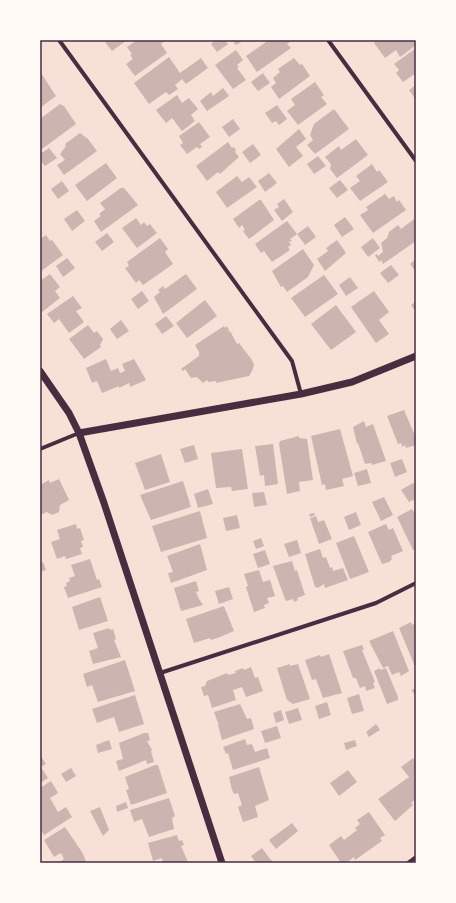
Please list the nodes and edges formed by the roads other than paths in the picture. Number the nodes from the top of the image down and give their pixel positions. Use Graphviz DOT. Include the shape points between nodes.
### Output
graph roads {
  1 [pos="59,40"];
  2 [pos="328,40"];
  3 [pos="416,161"];
  4 [pos="416,356"];
  5 [pos="40,371"];
  6 [pos="301,394"];
  7 [pos="78,433"];
  8 [pos="40,449"];
  9 [pos="416,583"];
  10 [pos="160,673"];
  11 [pos="416,857"];
  12 [pos="222,863"];
  13 [pos="408,863"];
  1 -- 6 [label="street" via="292,361"];
  2 -- 3 [label="street"];
  4 -- 6 [label="street" via="352,382"];
  5 -- 7 [label="street" via="65,405"];
  6 -- 7 [label="street"];
  7 -- 8 [label="street"];
  7 -- 10 [label="street"];
  9 -- 10 [label="street" via="376,603"];
  10 -- 12 [label="street"];
  11 -- 13 [label="street"];
}
